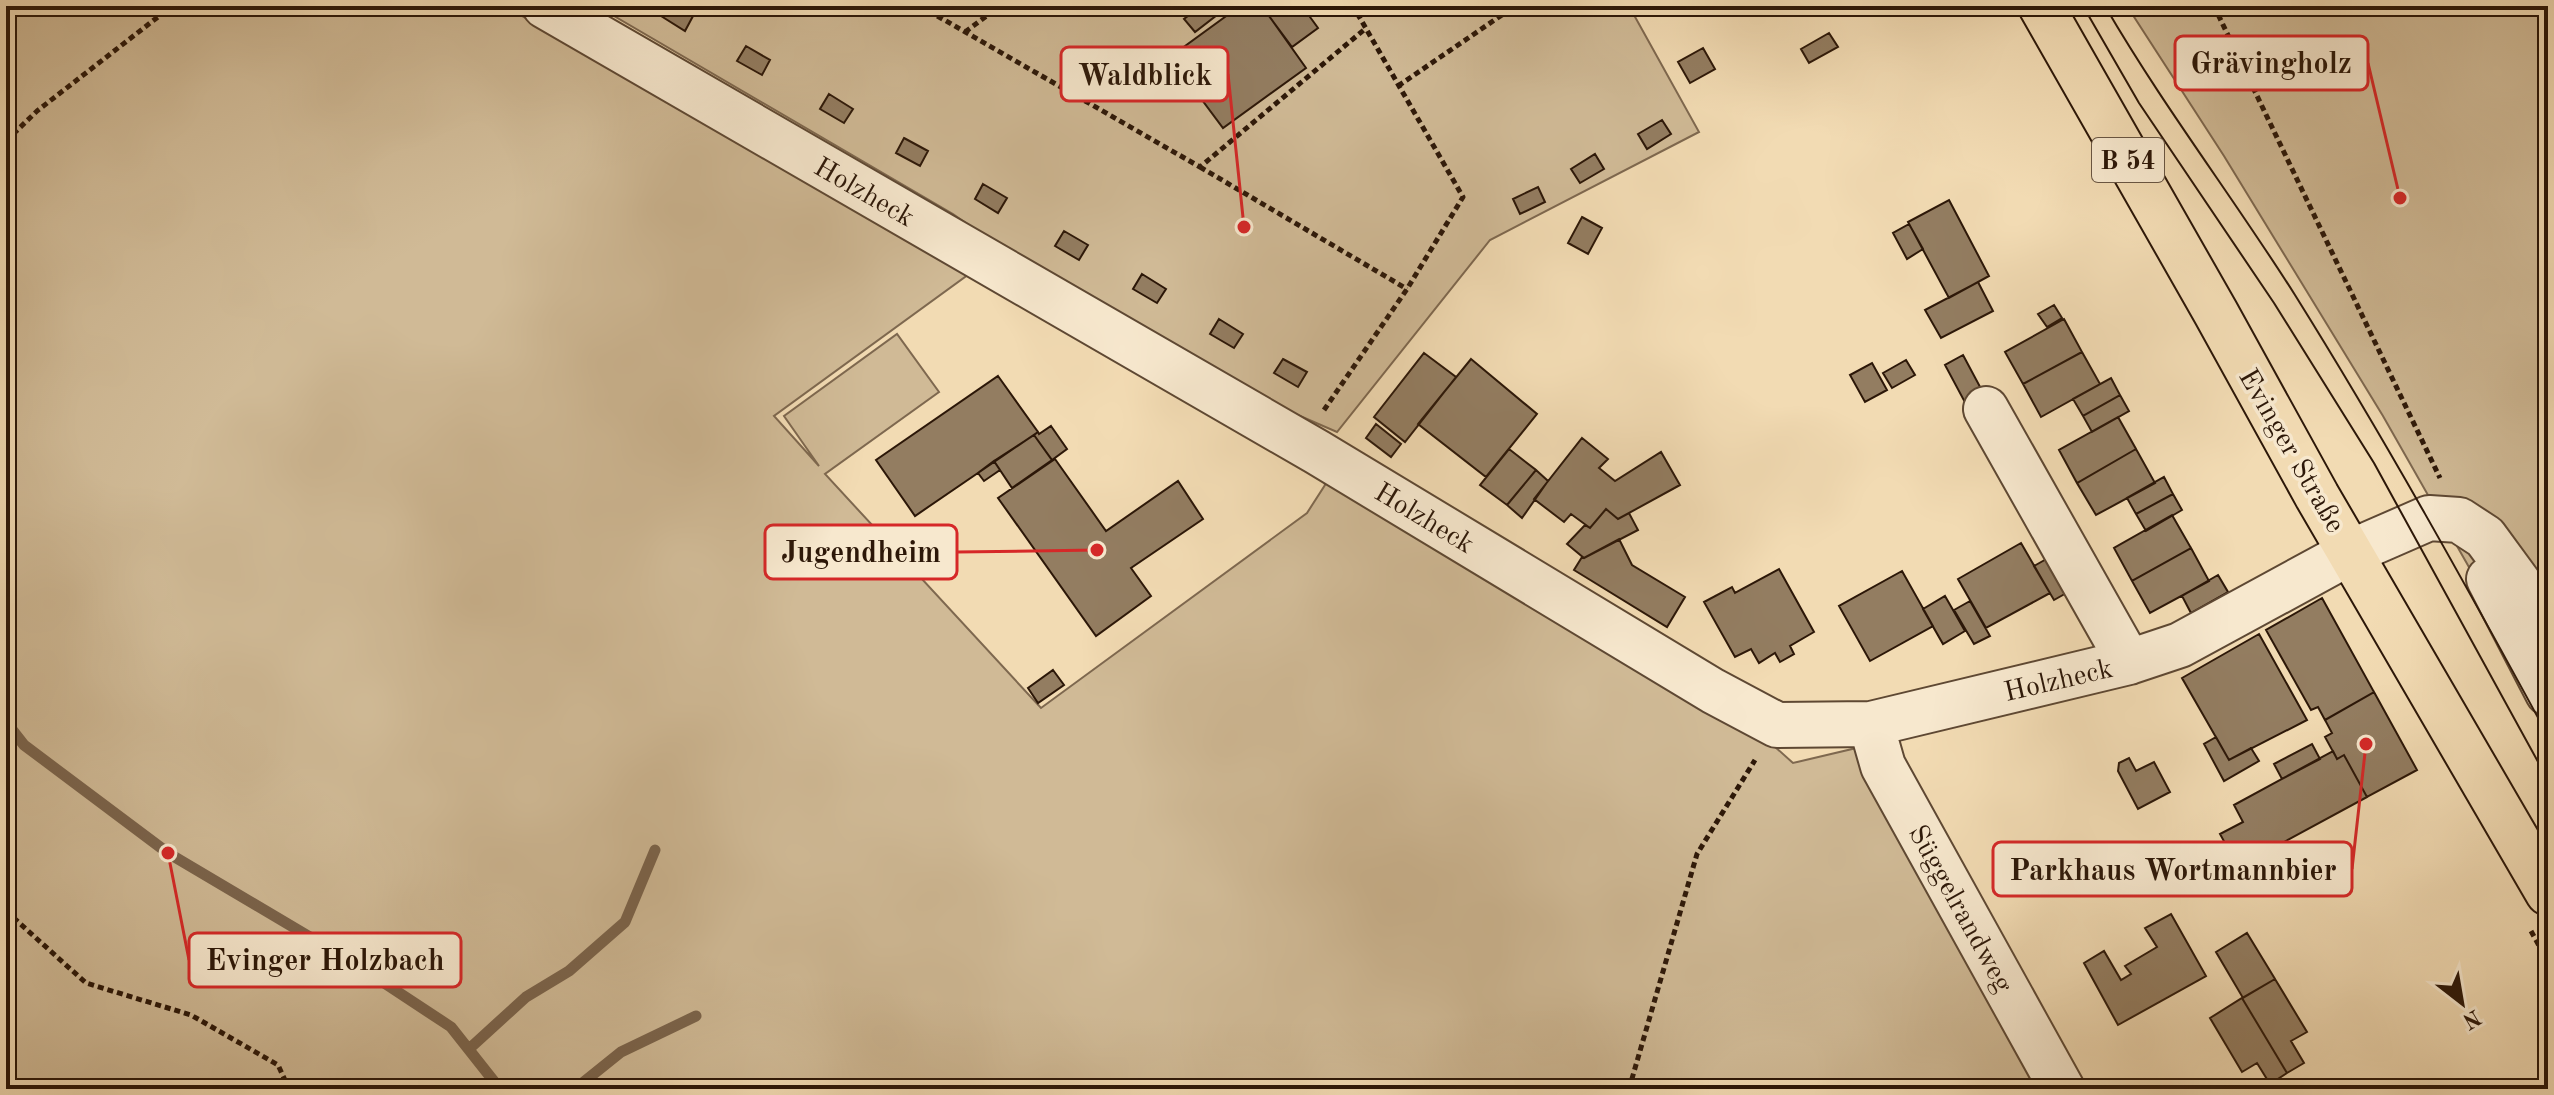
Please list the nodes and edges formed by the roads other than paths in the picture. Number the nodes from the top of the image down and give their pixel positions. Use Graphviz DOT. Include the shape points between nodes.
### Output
graph roads {
  1 [pos="545,6"];
  2 [pos="2041,6"];
  3 [pos="1986,409"];
  4 [pos="2459,520"];
  5 [pos="2351,552"];
  6 [pos="2548,623"];
  7 [pos="2129,662"];
  8 [pos="2548,693"];
  9 [pos="1871,724"];
  10 [pos="2548,893"];
  11 [pos="2062,1089"];
  1 -- 9 [label="street, Holzheck" via="1300,444 1713,691 1777,725"];
  2 -- 5 [label="main road, Evinger Straße / B 54"];
  3 -- 7 [label="street"];
  4 -- 5 [label="street, Holzheck" via="2429,518"];
  4 -- 6 [label="street" via="2485,537"];
  4 -- 8 [label="street"];
  5 -- 7 [label="street, Holzheck" via="2180,645"];
  5 -- 10 [label="main road, Evinger Straße / B 54"];
  7 -- 9 [label="street, Holzheck"];
  9 -- 11 [label="street, Süggelrandweg" via="1883,766"];
}
